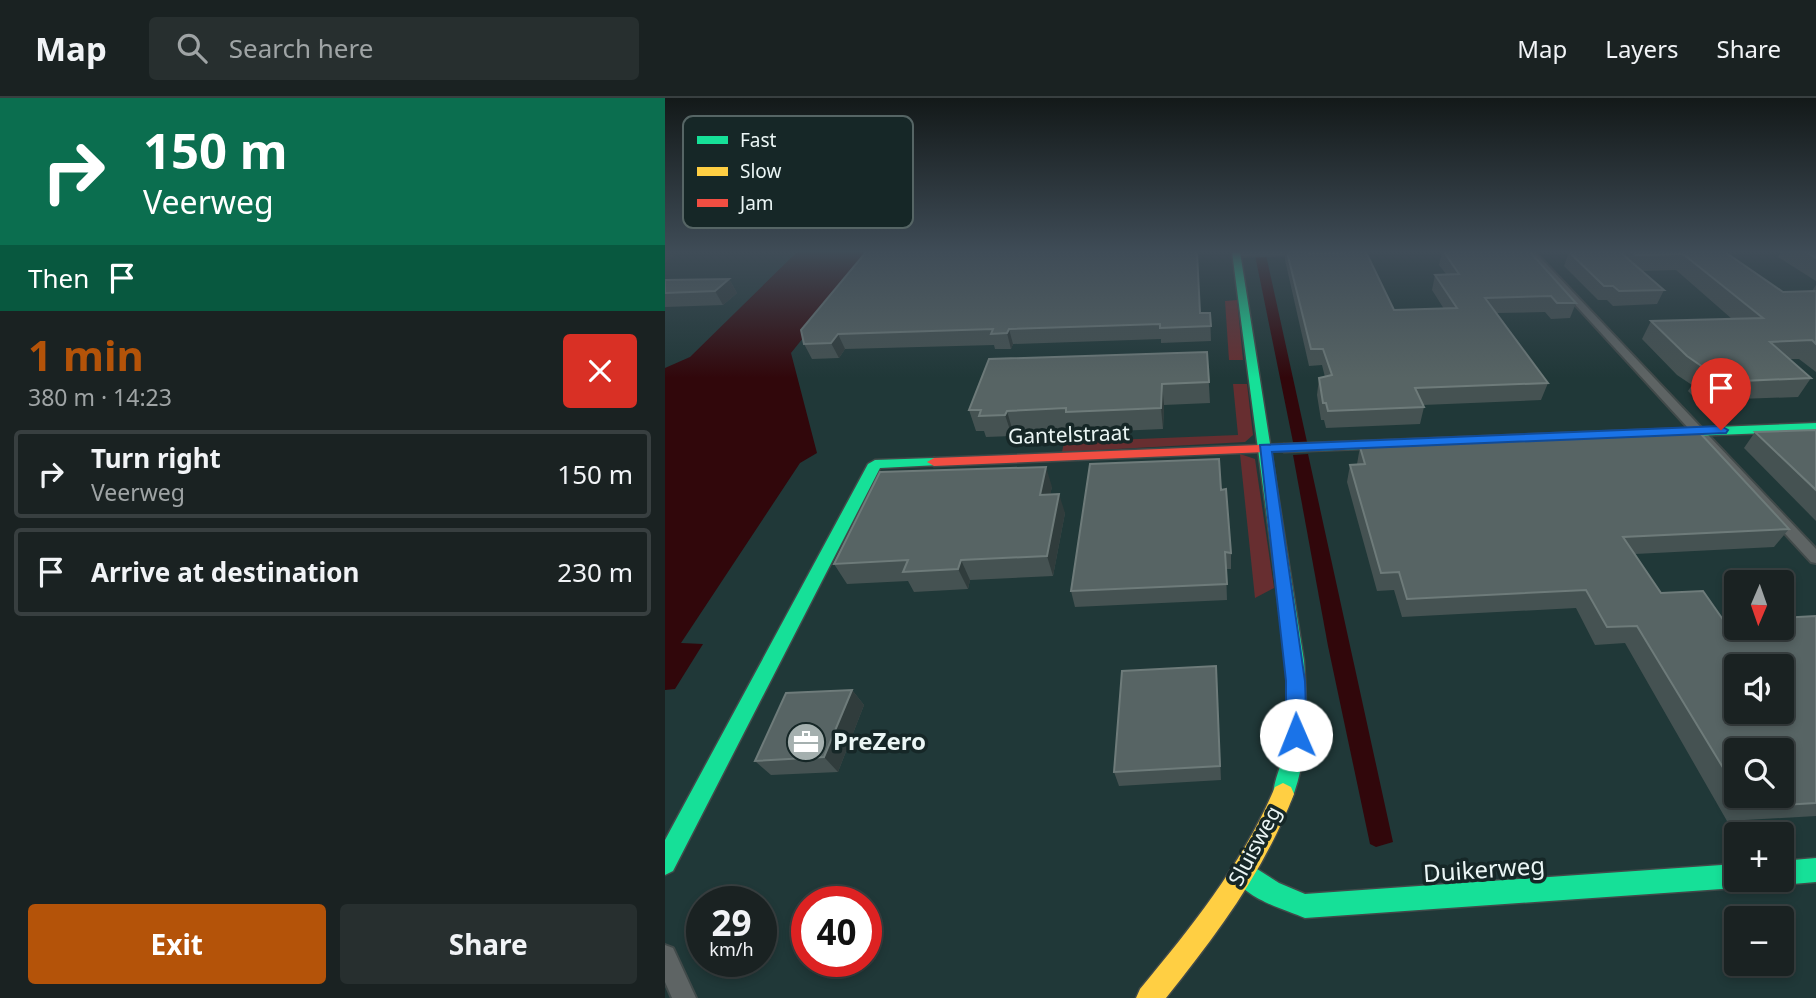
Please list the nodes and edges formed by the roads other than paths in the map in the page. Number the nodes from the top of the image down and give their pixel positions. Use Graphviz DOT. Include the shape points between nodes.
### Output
graph roads {
  1 [pos="1242,294"];
  2 [pos="1570,294"];
  3 [pos="1816,427"];
  4 [pos="1698,431"];
  5 [pos="1264,448"];
  6 [pos="1816,558"];
  7 [pos="665,863"];
  8 [pos="1816,870"];
  9 [pos="1243,872"];
  10 [pos="1794,872"];
  11 [pos="1724,877"];
  12 [pos="665,956"];
  13 [pos="684,998"];
  14 [pos="1149,998"];
  1 -- 5 [label="street, Sluisweg"];
  2 -- 4 [label="street"];
  3 -- 4 [label="street, Gantelstraat"];
  4 -- 5 [label="street, Gantelstraat"];
  4 -- 6 [label="street"];
  5 -- 7 [label="street, Gantelstraat" via="875,464"];
  5 -- 9 [label="street, Sluisweg" via="1296,681 1296,735 1289,775 1271,826"];
  8 -- 10 [label="street"];
  9 -- 11 [label="street, Duikerweg" via="1271,892 1305,906"];
  9 -- 14 [label="street, Sluisweg" via="1211,921"];
  12 -- 13 [label="street"];
}
